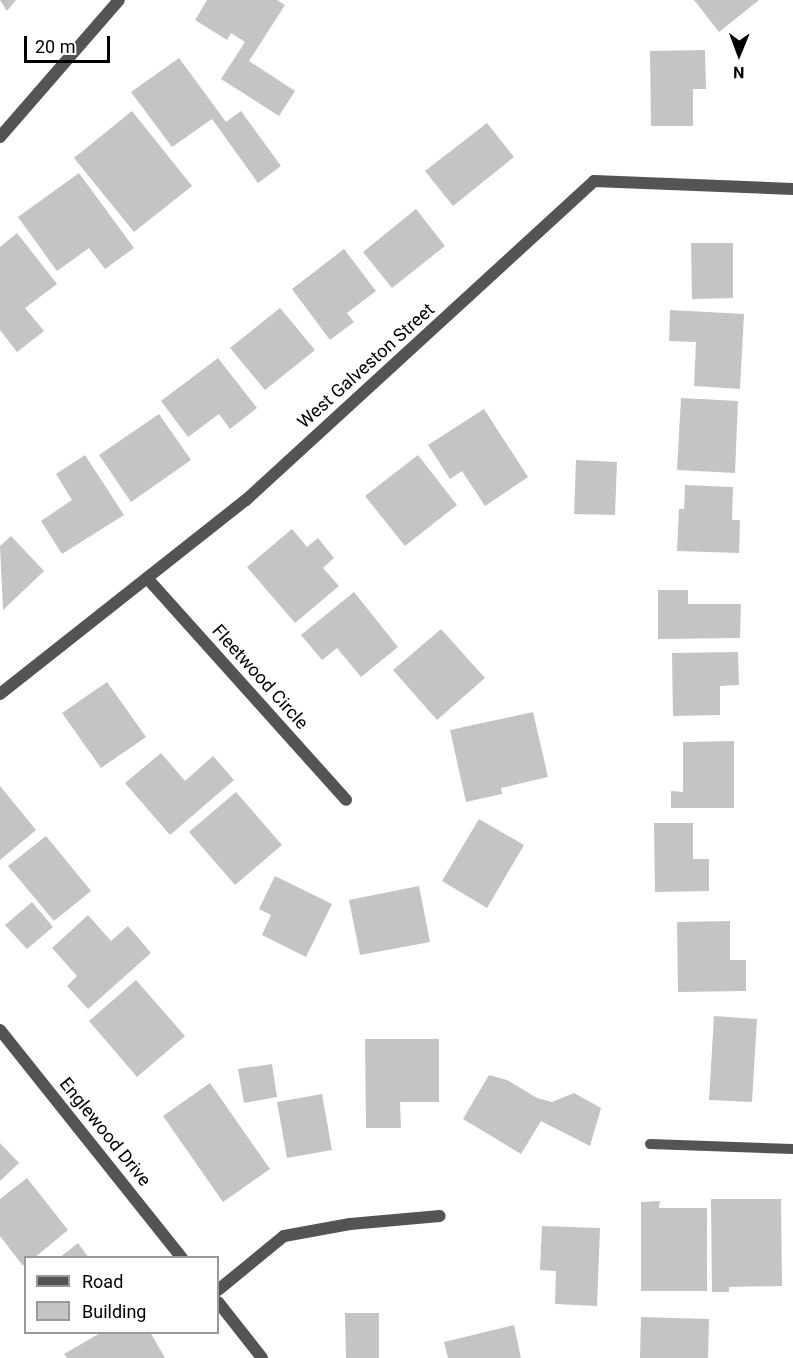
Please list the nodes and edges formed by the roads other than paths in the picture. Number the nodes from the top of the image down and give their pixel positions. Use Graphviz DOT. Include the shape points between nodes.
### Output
graph roads {
  1 [pos="119,0"];
  2 [pos="0,136"];
  3 [pos="793,189"];
  4 [pos="147,578"];
  5 [pos="0,694"];
  6 [pos="346,800"];
  7 [pos="0,1030"];
  8 [pos="650,1144"];
  9 [pos="793,1149"];
  10 [pos="440,1216"];
  11 [pos="181,1256"];
  12 [pos="219,1289"];
  13 [pos="219,1303"];
  14 [pos="262,1358"];
  1 -- 2 [label="street"];
  3 -- 4 [label="street, West Galveston Street" via="594,181 246,501"];
  4 -- 5 [label="street, West Galveston Street"];
  4 -- 6 [label="street, Fleetwood Circle"];
  7 -- 11 [label="street, Englewood Drive"];
  8 -- 9 [label="lane"];
  10 -- 12 [label="street" via="350,1224 284,1236"];
  13 -- 14 [label="street"];
}
